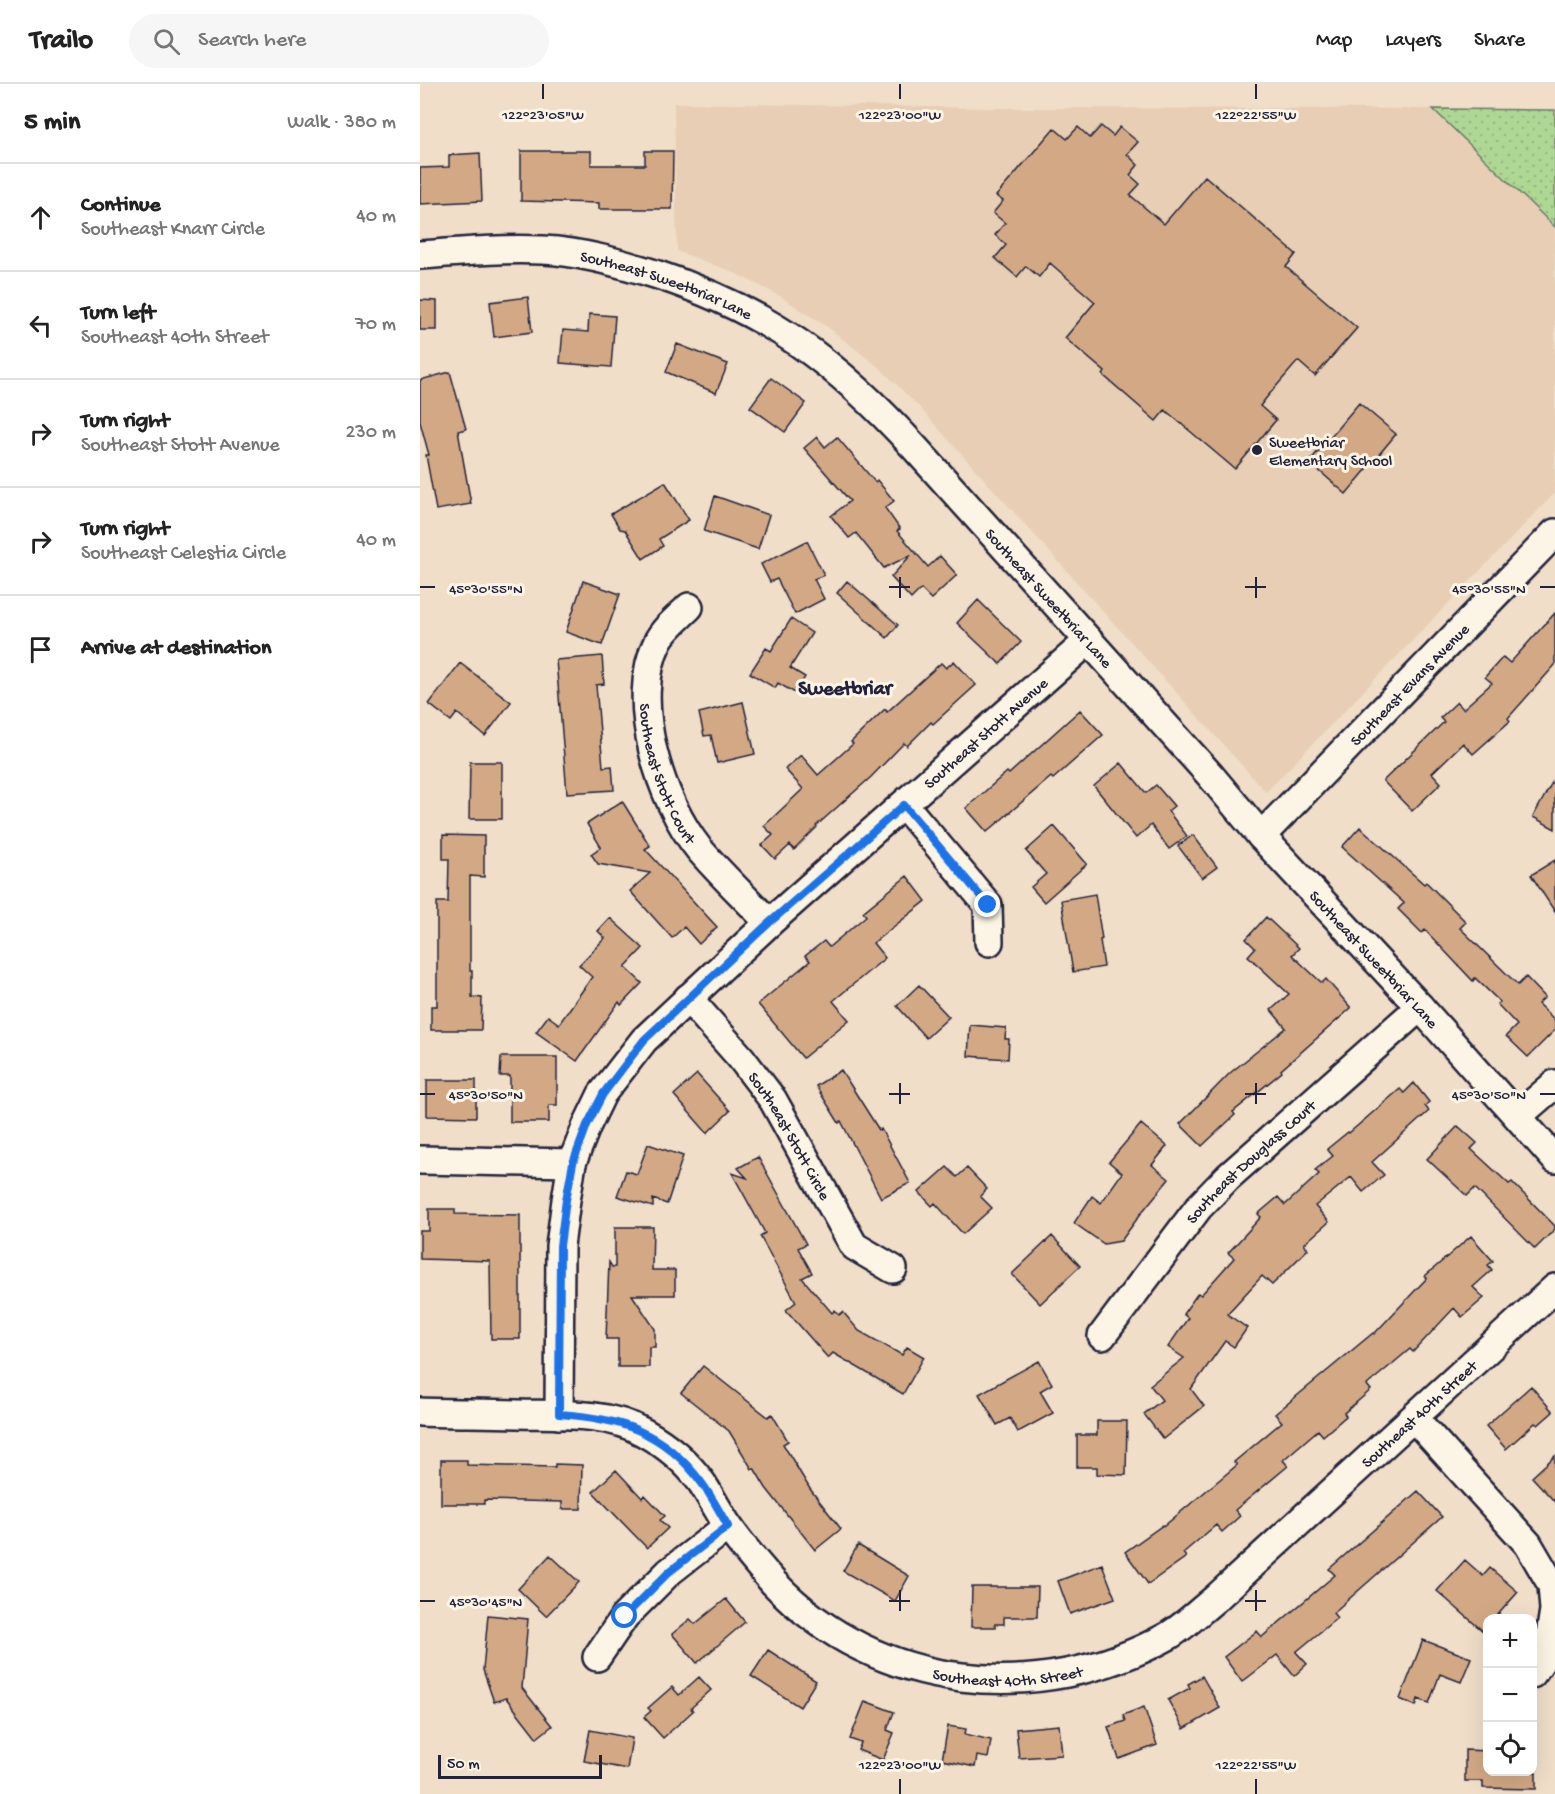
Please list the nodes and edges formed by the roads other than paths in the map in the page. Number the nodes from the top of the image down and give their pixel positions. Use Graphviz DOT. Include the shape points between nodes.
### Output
graph roads {
  1 [pos="420,255"];
  2 [pos="1555,533"];
  3 [pos="689,607"];
  4 [pos="1088,641"];
  5 [pos="904,805"];
  6 [pos="1261,836"];
  7 [pos="769,923"];
  8 [pos="989,942"];
  9 [pos="688,998"];
  10 [pos="1420,1007"];
  11 [pos="1555,1084"];
  12 [pos="1518,1116"];
  13 [pos="1555,1159"];
  14 [pos="420,1160"];
  15 [pos="573,1163"];
  16 [pos="893,1269"];
  17 [pos="1555,1288"];
  18 [pos="1102,1336"];
  19 [pos="420,1412"];
  20 [pos="559,1414"];
  21 [pos="1414,1418"];
  22 [pos="728,1526"];
  23 [pos="597,1657"];
  24 [pos="1537,1668"];
  1 -- 4 [label="street, Southeast Sweetbriar Lane" via="498,249 583,256 627,264 711,293 748,311 837,370 886,416"];
  2 -- 6 [label="street, Southeast Evans Avenue"];
  3 -- 7 [label="street, Southeast Stott Court" via="658,640 650,667 646,693 648,720 658,772 667,797 698,848"];
  4 -- 5 [label="street, Southeast Stott Avenue"];
  4 -- 6 [label="street, Southeast Sweetbriar Lane"];
  5 -- 7 [label="street, Southeast Stott Avenue"];
  5 -- 8 [label="street" via="988,905"];
  6 -- 10 [label="street, Southeast Sweetbriar Lane"];
  7 -- 9 [label="street, Southeast Stott Avenue"];
  9 -- 15 [label="street, Southeast Stott Avenue" via="644,1040 603,1094"];
  9 -- 16 [label="street, Southeast Stott Circle" via="772,1100 854,1246"];
  10 -- 12 [label="street, Southeast Sweetbriar Lane"];
  10 -- 18 [label="street, Southeast Douglass Court" via="1199,1207"];
  11 -- 12 [label="street"];
  12 -- 13 [label="street, Southeast Sweetbriar Lane"];
  14 -- 15 [label="street"];
  15 -- 20 [label="street, Southeast Stott Avenue" via="560,1246"];
  17 -- 21 [label="street, Southeast 40th Street"];
  19 -- 20 [label="street, Southeast 40th Street"];
  20 -- 22 [label="street, Southeast 40th Street" via="618,1422 663,1445 701,1482"];
  21 -- 22 [label="street, Southeast 40th Street" via="1215,1599 1170,1634 1120,1659 1062,1675 1012,1680 951,1677 868,1651 831,1630 777,1586"];
  21 -- 24 [label="street" via="1528,1544 1552,1584 1550,1636"];
  22 -- 23 [label="street" via="669,1572 625,1616"];
}
